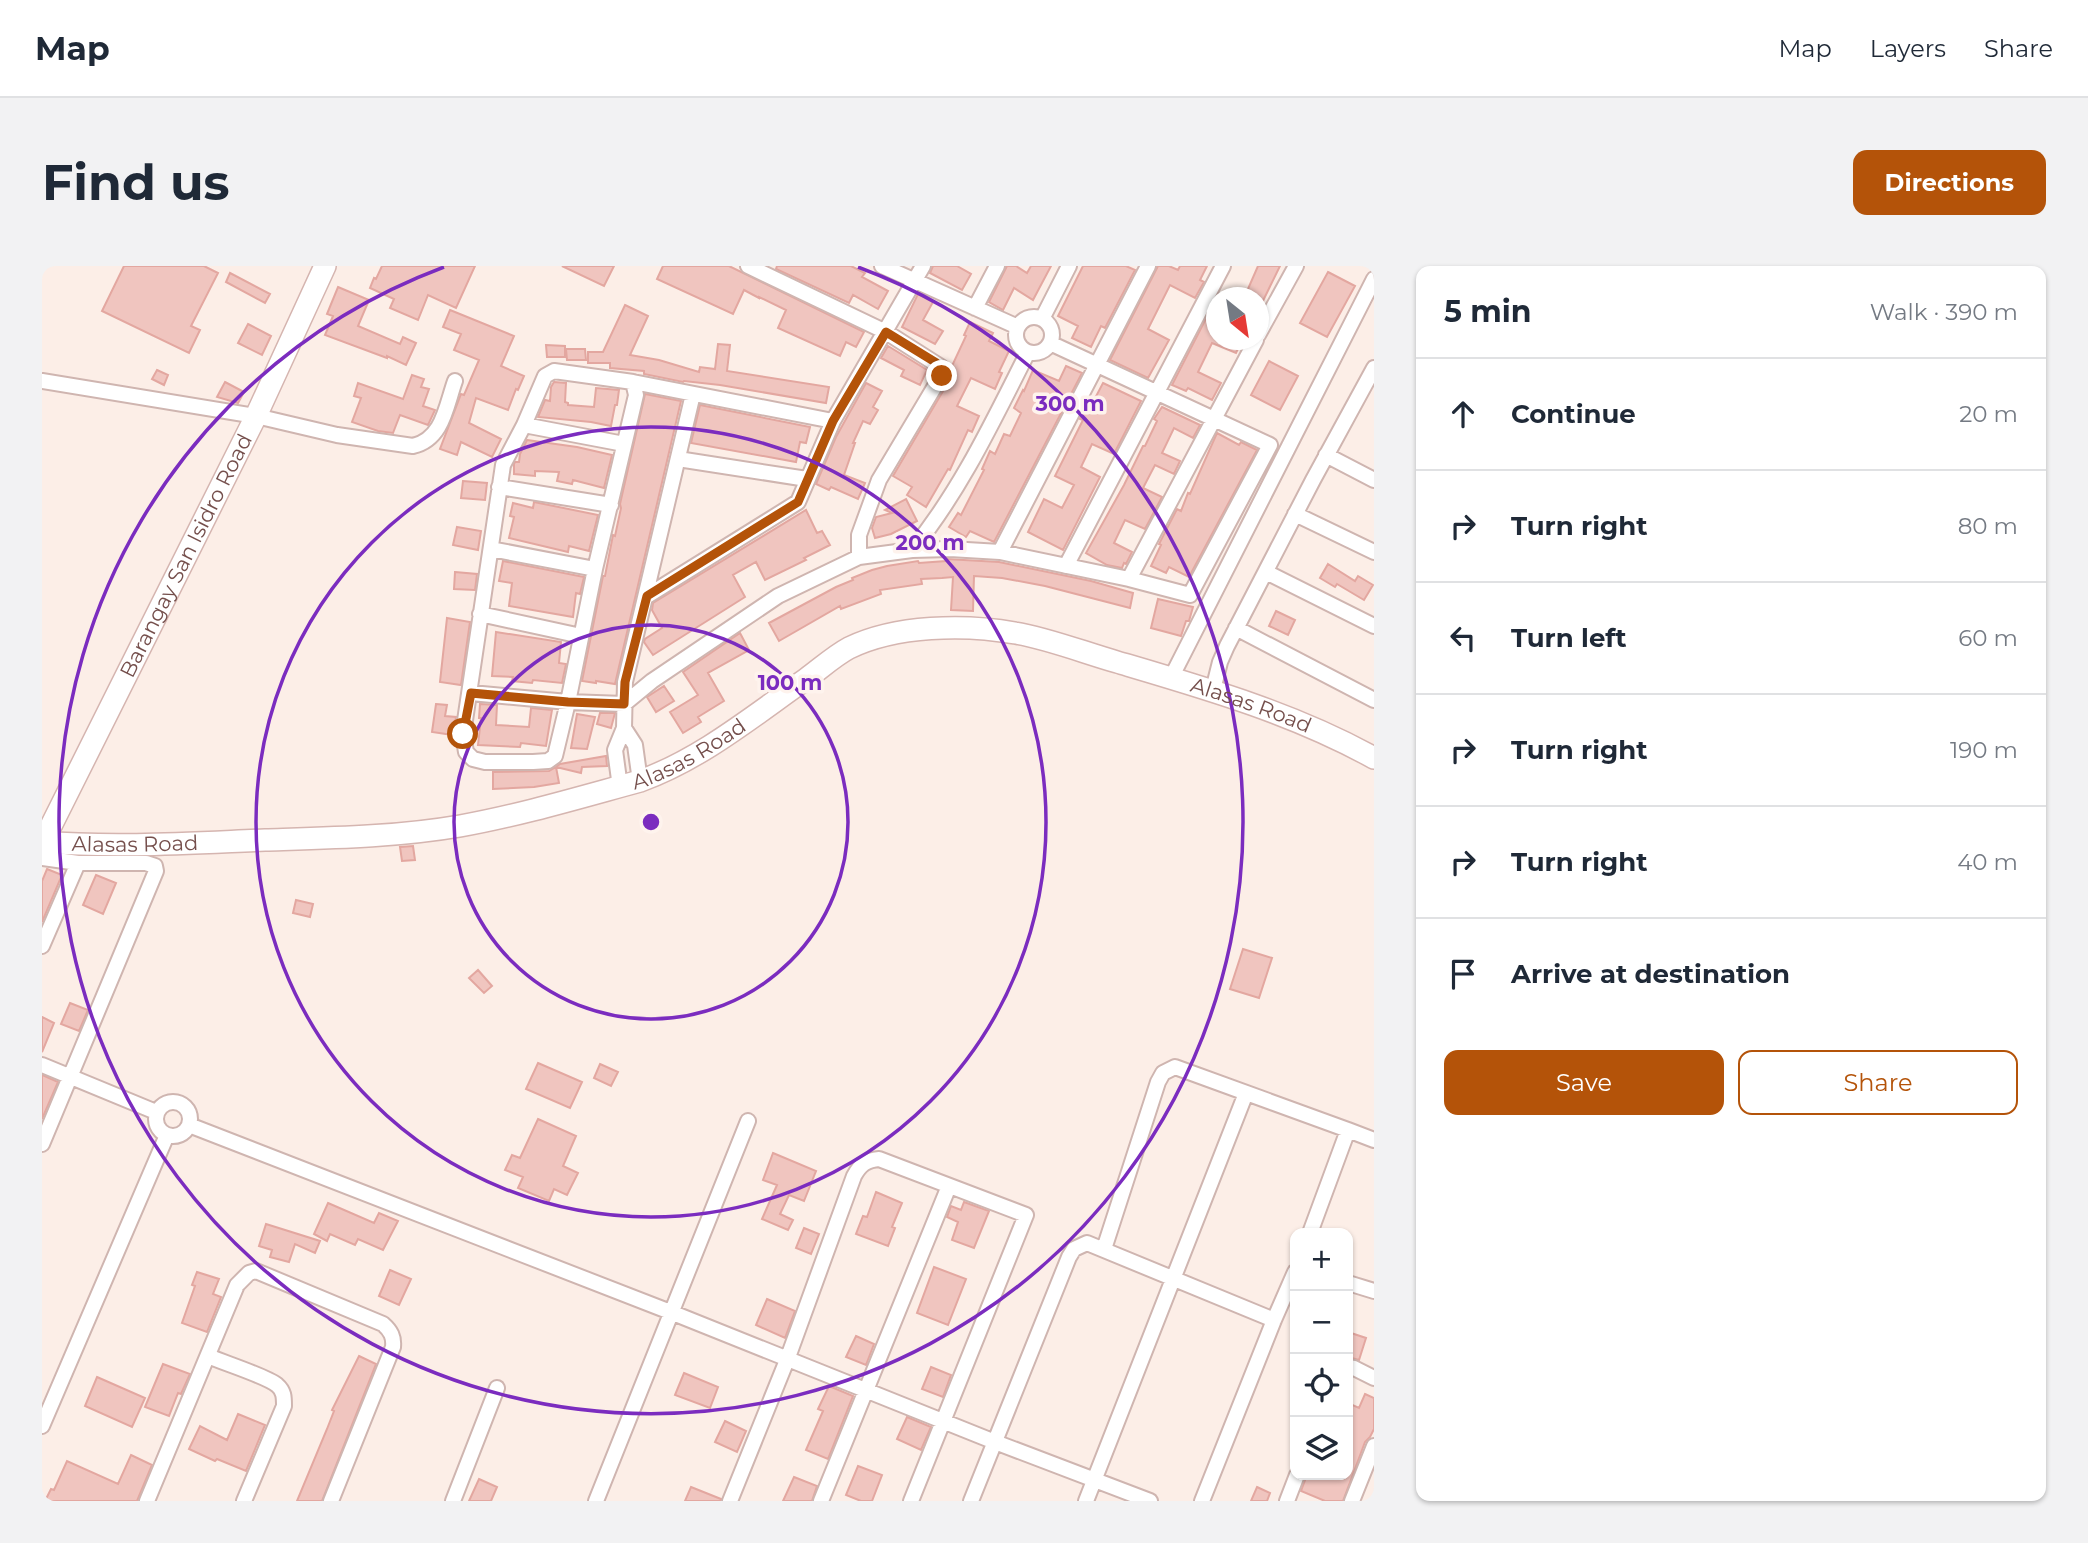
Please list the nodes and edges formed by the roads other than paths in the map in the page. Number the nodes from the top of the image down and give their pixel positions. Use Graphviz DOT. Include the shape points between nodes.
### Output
graph roads {
  1 [pos="325,266"];
  2 [pos="748,266"];
  3 [pos="882,266"];
  4 [pos="923,266"];
  5 [pos="997,266"];
  6 [pos="1069,266"];
  7 [pos="1149,266"];
  8 [pos="1223,266"];
  9 [pos="1296,266"];
  10 [pos="1374,279"];
  11 [pos="914,282"];
  12 [pos="975,308"];
  13 [pos="1269,315"];
  14 [pos="1042,319"];
  15 [pos="1018,327"];
  16 [pos="886,332"];
  17 [pos="1050,343"];
  18 [pos="1250,350"];
  19 [pos="1028,352"];
  20 [pos="1097,365"];
  21 [pos="1374,368"];
  22 [pos="42,381"];
  23 [pos="455,381"];
  24 [pos="634,382"];
  25 [pos="1157,391"];
  26 [pos="693,394"];
  27 [pos="256,416"];
  28 [pos="1214,417"];
  29 [pos="833,421"];
  30 [pos="524,425"];
  31 [pos="624,444"];
  32 [pos="1326,455"];
  33 [pos="678,459"];
  34 [pos="807,479"];
  35 [pos="1374,480"];
  36 [pos="499,487"];
  37 [pos="611,505"];
  38 [pos="1295,514"];
  39 [pos="491,549"];
  40 [pos="912,550"];
  41 [pos="1000,552"];
  42 [pos="1374,552"];
  43 [pos="859,557"];
  44 [pos="1066,565"];
  45 [pos="595,569"];
  46 [pos="1266,572"];
  47 [pos="1129,579"];
  48 [pos="647,596"];
  49 [pos="480,614"];
  50 [pos="1374,626"];
  51 [pos="1236,628"];
  52 [pos="581,636"];
  53 [pos="1171,678"];
  54 [pos="1213,690"];
  55 [pos="471,693"];
  56 [pos="1374,700"];
  57 [pos="568,702"];
  58 [pos="624,704"];
  59 [pos="624,728"];
  60 [pos="1374,758"];
  61 [pos="630,784"];
  62 [pos="42,842"];
  63 [pos="42,858"];
  64 [pos="78,863"];
  65 [pos="42,946"];
  66 [pos="42,1065"];
  67 [pos="69,1076"];
  68 [pos="1246,1093"];
  69 [pos="156,1112"];
  70 [pos="747,1121"];
  71 [pos="190,1125"];
  72 [pos="1348,1130"];
  73 [pos="167,1135"];
  74 [pos="1374,1140"];
  75 [pos="42,1144"];
  76 [pos="949,1186"];
  77 [pos="1312,1228"];
  78 [pos="1104,1249"];
  79 [pos="1173,1280"];
  80 [pos="1290,1283"];
  81 [pos="1353,1285"];
  82 [pos="1374,1291"];
  83 [pos="673,1313"];
  84 [pos="1274,1320"];
  85 [pos="208,1356"];
  86 [pos="788,1360"];
  87 [pos="1353,1368"];
  88 [pos="1374,1378"];
  89 [pos="497,1388"];
  90 [pos="865,1390"];
  91 [pos="943,1421"];
  92 [pos="42,1426"];
  93 [pos="995,1442"];
  94 [pos="1374,1447"];
  95 [pos="1095,1479"];
  96 [pos="1295,1480"];
  97 [pos="147,1501"];
  98 [pos="244,1501"];
  99 [pos="331,1501"];
  100 [pos="453,1501"];
  101 [pos="596,1501"];
  102 [pos="730,1501"];
  103 [pos="821,1501"];
  104 [pos="911,1501"];
  105 [pos="971,1501"];
  106 [pos="1086,1501"];
  107 [pos="1150,1501"];
  108 [pos="1202,1501"];
  109 [pos="1287,1501"];
  110 [pos="1352,1501"];
  1 -- 27 [label="street, Barangay San Isidro Road"];
  2 -- 16 [label="street"];
  3 -- 11 [label="street"];
  4 -- 11 [label="street"];
  5 -- 12 [label="street"];
  6 -- 14 [label="street"];
  7 -- 20 [label="street"];
  8 -- 25 [label="street"];
  9 -- 13 [label="street"];
  10 -- 53 [label="street"];
  11 -- 12 [label="street"];
  11 -- 16 [label="street"];
  12 -- 15 [label="street"];
  14 -- 15 [label="street" via="1031,317"];
  14 -- 17 [label="street" via="1051,329"];
  15 -- 19 [label="street" via="1016,339"];
  16 -- 29 [label="street"];
  16 -- 43 [label="street" via="935,362 942,376 879,480 859,535"];
  17 -- 19 [label="street" via="1044,350"];
  17 -- 20 [label="street"];
  18 -- 28 [label="street"];
  19 -- 40 [label="street" via="972,463"];
  20 -- 25 [label="street"];
  20 -- 41 [label="street"];
  21 -- 32 [label="street"];
  22 -- 27 [label="street"];
  23 -- 27 [label="street" via="437,431 413,446"];
  24 -- 26 [label="street"];
  24 -- 30 [label="street" via="550,372"];
  24 -- 31 [label="street" via="636,395"];
  25 -- 28 [label="street"];
  25 -- 44 [label="street"];
  26 -- 29 [label="street"];
  26 -- 33 [label="street"];
  27 -- 62 [label="street, Barangay San Isidro Road"];
  28 -- 47 [label="street"];
  28 -- 47 [label="street" via="1270,445 1190,595"];
  29 -- 34 [label="street"];
  30 -- 31 [label="street"];
  30 -- 36 [label="street" via="503,465"];
  31 -- 37 [label="street"];
  32 -- 35 [label="street"];
  32 -- 38 [label="street"];
  33 -- 34 [label="street"];
  33 -- 48 [label="street"];
  34 -- 48 [label="street" via="798,502 790,509"];
  36 -- 37 [label="street"];
  36 -- 39 [label="street"];
  37 -- 45 [label="street"];
  38 -- 42 [label="street"];
  38 -- 46 [label="street"];
  39 -- 45 [label="street"];
  39 -- 49 [label="street"];
  40 -- 41 [label="street"];
  40 -- 43 [label="street"];
  41 -- 44 [label="street"];
  43 -- 58 [label="street" via="778,596"];
  44 -- 47 [label="street"];
  45 -- 52 [label="street"];
  46 -- 50 [label="street"];
  46 -- 51 [label="street"];
  48 -- 58 [label="street" via="625,682"];
  49 -- 52 [label="street"];
  49 -- 55 [label="street"];
  51 -- 54 [label="street"];
  51 -- 56 [label="street"];
  52 -- 57 [label="street"];
  53 -- 54 [label="street, Alasas Road"];
  53 -- 61 [label="street, Alasas Road" via="1017,633 938,629 888,635 849,649 684,762"];
  54 -- 60 [label="street, Alasas Road" via="1301,722"];
  55 -- 57 [label="street"];
  55 -- 57 [label="street" via="463,734 466,752 485,762 548,761 555,756"];
  57 -- 58 [label="street"];
  58 -- 59 [label="street"];
  59 -- 61 [label="street" via="635,745"];
  59 -- 61 [label="street" via="615,750"];
  61 -- 62 [label="street, Alasas Road" via="472,823 389,835 149,844"];
  63 -- 64 [label="street"];
  64 -- 65 [label="street"];
  64 -- 67 [label="street" via="146,863 156,871"];
  66 -- 67 [label="street"];
  67 -- 69 [label="street"];
  67 -- 75 [label="street"];
  68 -- 72 [label="street"];
  68 -- 78 [label="street" via="1175,1067 1163,1073"];
  68 -- 79 [label="street"];
  69 -- 71 [label="street" via="176,1101 188,1110"];
  69 -- 73 [label="street" via="157,1126"];
  70 -- 83 [label="street"];
  71 -- 73 [label="street" via="176,1136"];
  71 -- 83 [label="street"];
  72 -- 74 [label="street"];
  72 -- 77 [label="street"];
  73 -- 92 [label="street"];
  76 -- 86 [label="street" via="879,1159 859,1166"];
  76 -- 90 [label="street"];
  76 -- 91 [label="street" via="1026,1215"];
  78 -- 79 [label="street"];
  78 -- 93 [label="street" via="1087,1243 1069,1257"];
  79 -- 84 [label="street"];
  79 -- 95 [label="street"];
  80 -- 84 [label="street"];
  81 -- 82 [label="street"];
  83 -- 86 [label="street"];
  83 -- 101 [label="street"];
  84 -- 108 [label="street"];
  85 -- 97 [label="street"];
  85 -- 98 [label="street" via="274,1383 283,1392 284,1406"];
  85 -- 99 [label="street" via="237,1285 256,1271 390,1330 393,1347"];
  86 -- 90 [label="street"];
  86 -- 102 [label="street"];
  87 -- 88 [label="street"];
  89 -- 100 [label="street"];
  90 -- 91 [label="street"];
  90 -- 103 [label="street"];
  91 -- 93 [label="street"];
  91 -- 104 [label="street"];
  93 -- 95 [label="street"];
  93 -- 105 [label="street"];
  94 -- 110 [label="street"];
  95 -- 106 [label="street"];
  95 -- 107 [label="street"];
  96 -- 109 [label="street"];
}
